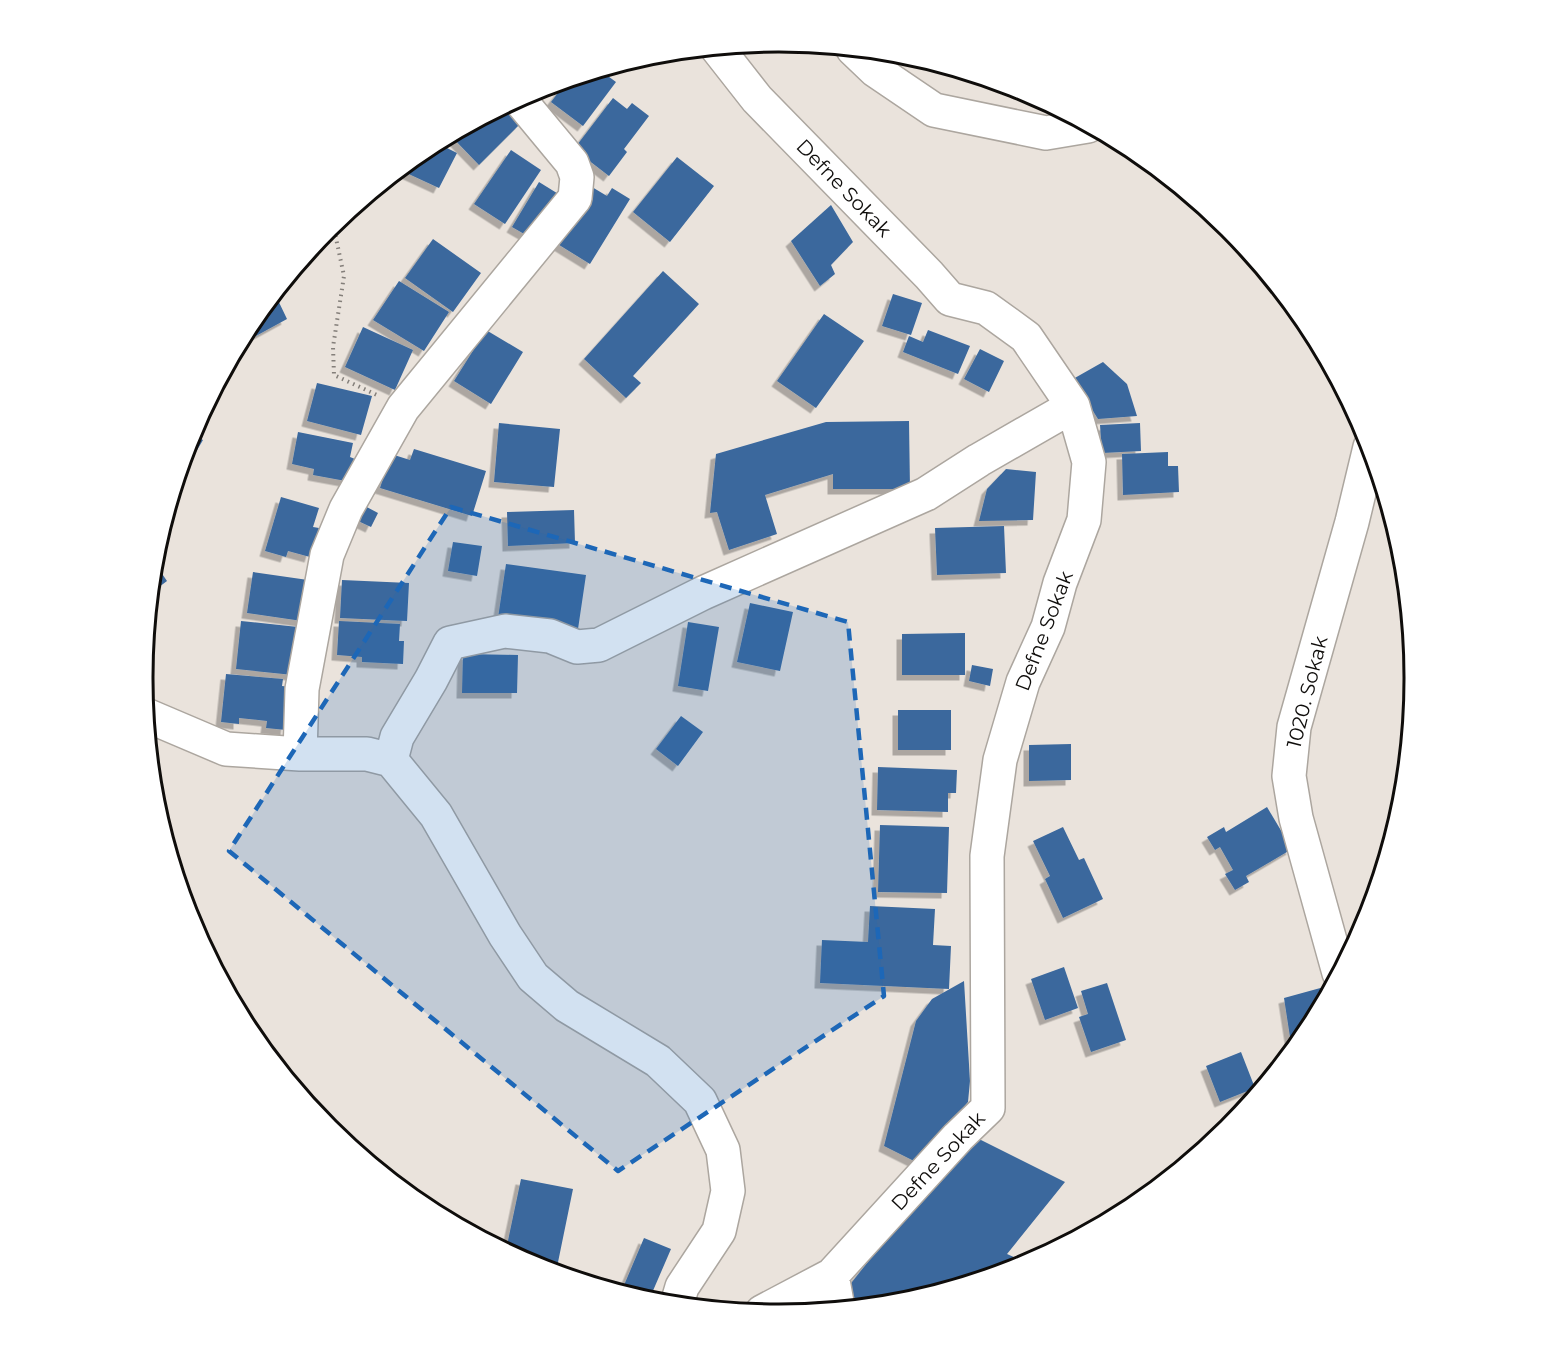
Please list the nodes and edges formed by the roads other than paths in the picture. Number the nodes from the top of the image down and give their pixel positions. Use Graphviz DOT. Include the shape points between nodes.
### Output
graph roads {
  1 [pos="723,55"];
  2 [pos="863,59"];
  3 [pos="525,106"];
  4 [pos="1076,128"];
  5 [pos="1073,406"];
  6 [pos="1366,464"];
  7 [pos="154,718"];
  8 [pos="300,754"];
  9 [pos="391,760"];
  10 [pos="1336,961"];
  11 [pos="832,1275"];
  12 [pos="680,1295"];
  13 [pos="837,1300"];
  14 [pos="777,1304"];
  1 -- 5 [label="street, Defne Sokak" via="757,99 950,299 986,308 1026,337"];
  2 -- 4 [label="street" via="934,110 1046,133"];
  3 -- 8 [label="street" via="572,163 577,177 575,198 404,408 346,509 327,555 302,689"];
  5 -- 9 [label="street" via="926,494 703,592 599,645 577,646 550,636 505,631 450,643 397,737"];
  5 -- 11 [label="street, Defne Sokak" via="1089,462 1084,520 1048,627 1023,682 1000,760 987,856 988,1108"];
  6 -- 10 [label="street, 1020. Sokak" via="1294,727 1289,776 1296,818"];
  7 -- 8 [label="street" via="226,749"];
  8 -- 9 [label="street" via="368,754"];
  9 -- 12 [label="street" via="436,815 533,977 567,1006 658,1061 700,1101 723,1150 728,1191 719,1231"];
  11 -- 13 [label="street"];
  11 -- 14 [label="street, Defne Sokak"];
}
